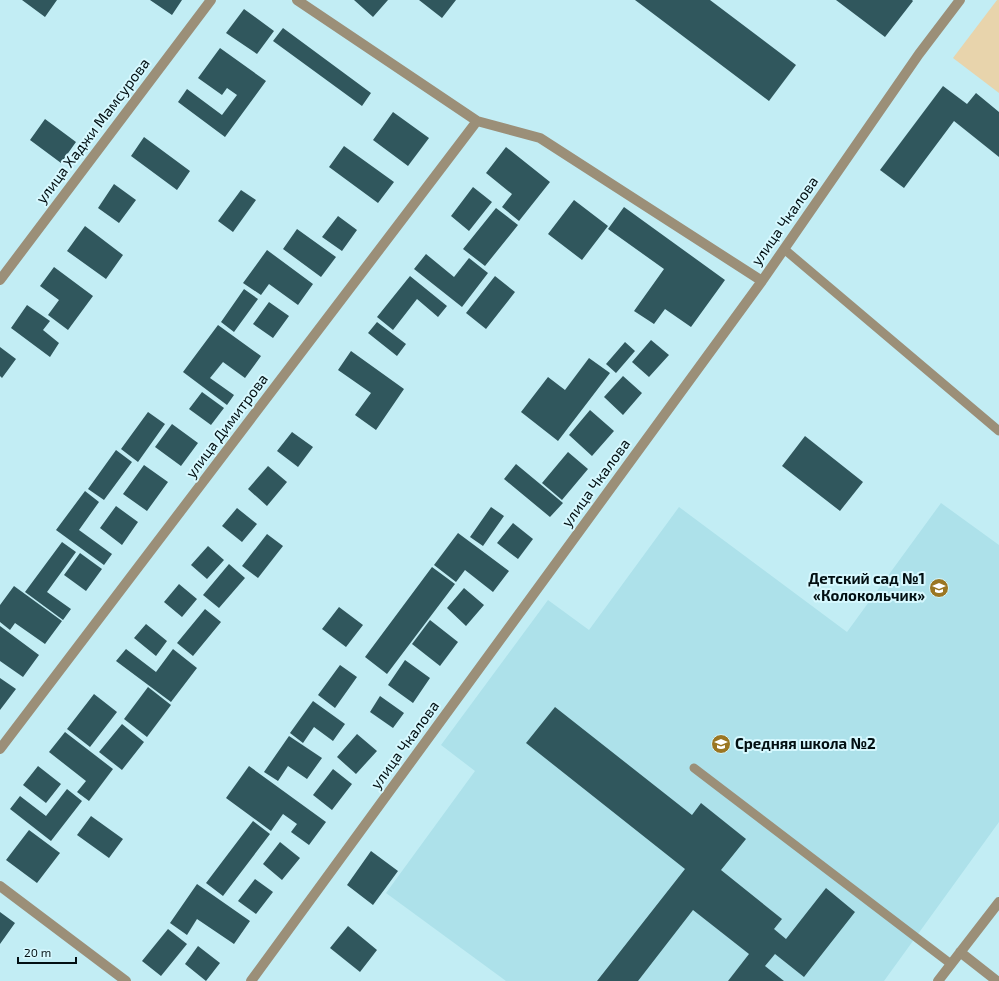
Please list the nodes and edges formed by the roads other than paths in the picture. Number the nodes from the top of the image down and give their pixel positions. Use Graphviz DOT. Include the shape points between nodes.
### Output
graph roads {
  1 [pos="211,0"];
  2 [pos="297,0"];
  3 [pos="960,0"];
  4 [pos="477,121"];
  5 [pos="784,249"];
  6 [pos="0,280"];
  7 [pos="762,281"];
  8 [pos="999,431"];
  9 [pos="0,749"];
  10 [pos="694,768"];
  11 [pos="0,886"];
  12 [pos="999,902"];
  13 [pos="960,952"];
  14 [pos="951,964"];
  15 [pos="126,981"];
  16 [pos="252,981"];
  17 [pos="938,981"];
  18 [pos="997,981"];
  1 -- 6 [label="street, улица Хаджи Мамсурова"];
  2 -- 4 [label="street"];
  3 -- 5 [label="street, улица Чкалова" via="919,54"];
  4 -- 7 [label="street" via="540,138"];
  4 -- 9 [label="street, улица Димитрова"];
  5 -- 7 [label="street, улица Чкалова"];
  5 -- 8 [label="lane"];
  7 -- 16 [label="street, улица Чкалова"];
  10 -- 14 [label="lane"];
  11 -- 15 [label="street"];
  12 -- 13 [label="street"];
  13 -- 14 [label="street"];
  13 -- 18 [label="street"];
  14 -- 17 [label="street"];
}
